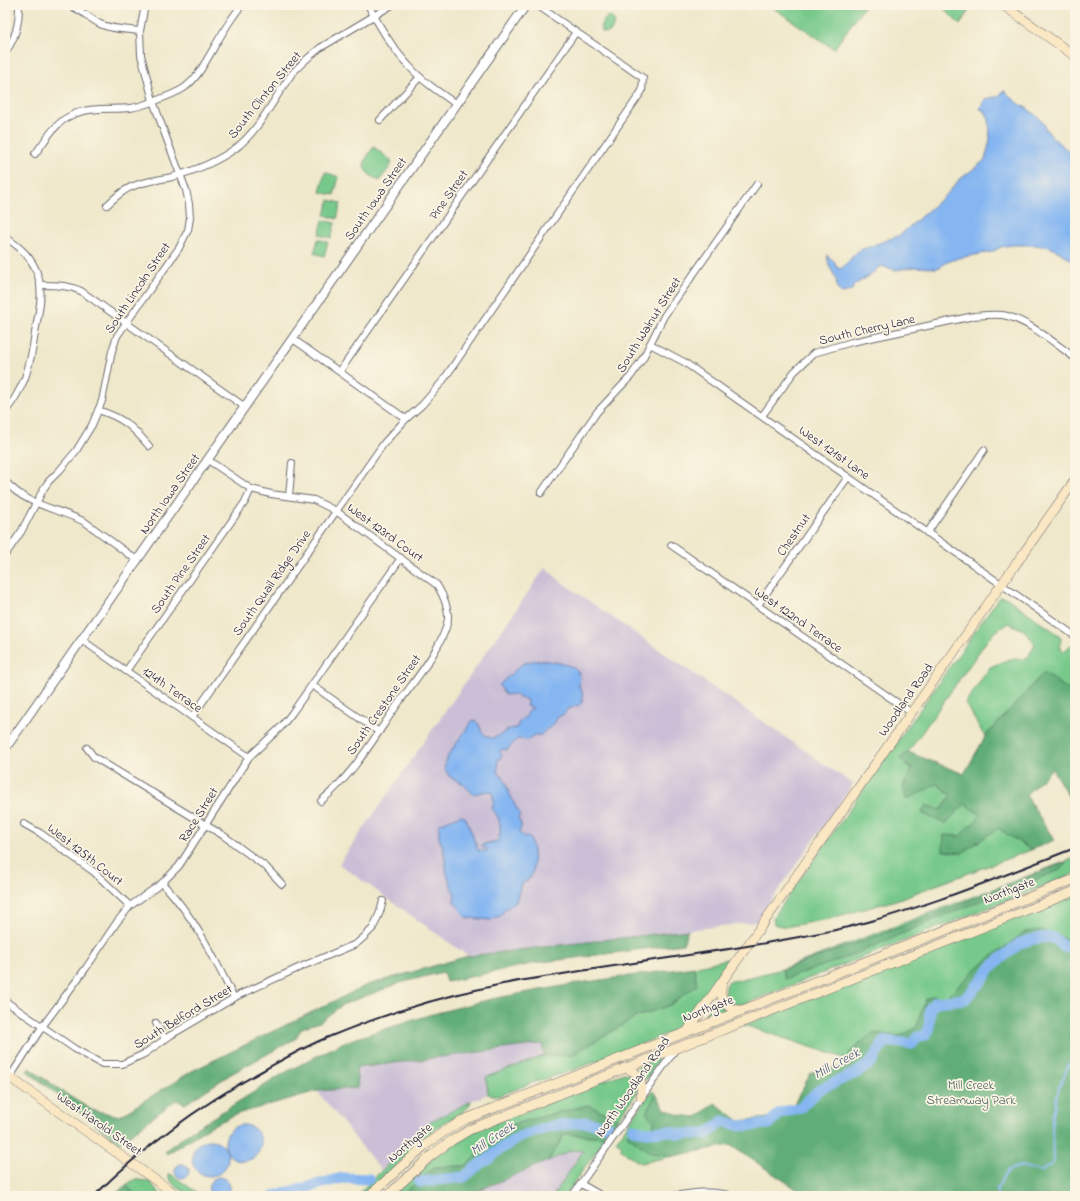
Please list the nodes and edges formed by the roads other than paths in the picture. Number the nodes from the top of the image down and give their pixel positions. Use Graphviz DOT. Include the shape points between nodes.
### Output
graph roads {
  1 [pos="19,5"];
  2 [pos="68,5"];
  3 [pos="145,5"];
  4 [pos="242,5"];
  5 [pos="368,5"];
  6 [pos="392,5"];
  7 [pos="526,5"];
  8 [pos="537,5"];
  9 [pos="1003,5"];
  10 [pos="374,16"];
  11 [pos="140,30"];
  12 [pos="576,32"];
  13 [pos="1075,49"];
  14 [pos="5,53"];
  15 [pos="1075,56"];
  16 [pos="420,76"];
  17 [pos="155,100"];
  18 [pos="456,104"];
  19 [pos="380,120"];
  20 [pos="35,154"];
  21 [pos="180,175"];
  22 [pos="757,184"];
  23 [pos="107,206"];
  24 [pos="5,237"];
  25 [pos="41,285"];
  26 [pos="125,324"];
  27 [pos="293,339"];
  28 [pos="650,344"];
  29 [pos="1075,358"];
  30 [pos="340,371"];
  31 [pos="245,407"];
  32 [pos="98,410"];
  33 [pos="5,412"];
  34 [pos="762,416"];
  35 [pos="406,418"];
  36 [pos="149,446"];
  37 [pos="984,450"];
  38 [pos="208,460"];
  39 [pos="292,463"];
  40 [pos="848,477"];
  41 [pos="1075,480"];
  42 [pos="5,481"];
  43 [pos="251,489"];
  44 [pos="541,493"];
  45 [pos="289,496"];
  46 [pos="35,503"];
  47 [pos="336,512"];
  48 [pos="927,533"];
  49 [pos="671,544"];
  50 [pos="5,555"];
  51 [pos="400,558"];
  52 [pos="138,561"];
  53 [pos="1002,584"];
  54 [pos="758,605"];
  55 [pos="448,612"];
  56 [pos="1075,635"];
  57 [pos="82,640"];
  58 [pos="126,671"];
  59 [pos="312,685"];
  60 [pos="912,713"];
  61 [pos="192,717"];
  62 [pos="379,732"];
  63 [pos="88,748"];
  64 [pos="5,750"];
  65 [pos="249,757"];
  66 [pos="321,801"];
  67 [pos="24,824"];
  68 [pos="205,825"];
  69 [pos="1075,879"];
  70 [pos="162,883"];
  71 [pos="282,884"];
  72 [pos="1075,891"];
  73 [pos="383,901"];
  74 [pos="130,906"];
  75 [pos="756,933"];
  76 [pos="723,981"];
  77 [pos="234,998"];
  78 [pos="5,999"];
  79 [pos="741,1010"];
  80 [pos="156,1023"];
  81 [pos="42,1027"];
  82 [pos="688,1031"];
  83 [pos="165,1038"];
  84 [pos="676,1048"];
  85 [pos="624,1068"];
  86 [pos="8,1076"];
  87 [pos="641,1097"];
  88 [pos="581,1184"];
  89 [pos="178,1196"];
  90 [pos="369,1196"];
  91 [pos="387,1196"];
  92 [pos="572,1196"];
  93 [pos="602,1196"];
  94 [pos="673,1196"];
  95 [pos="732,1196"];
  1 -- 14 [label="street" via="16,32"];
  2 -- 11 [label="street" via="110,28"];
  3 -- 11 [label="street, South Lincoln Street"];
  4 -- 17 [label="street" via="192,81 177,92"];
  5 -- 10 [label="street"];
  6 -- 10 [label="street, South Clinton Street"];
  7 -- 18 [label="street, South Iowa Street"];
  8 -- 12 [label="street"];
  9 -- 13 [label="main road"];
  9 -- 15 [label="main road"];
  10 -- 16 [label="street" via="394,49"];
  10 -- 21 [label="street, South Clinton Street" via="320,48 301,65 292,74 258,125 237,147 218,159"];
  11 -- 17 [label="street, South Lincoln Street" via="141,56"];
  12 -- 30 [label="street, Pine Street"];
  12 -- 35 [label="street, South Quail Ridge Drive" via="643,78 642,90 442,382 422,405"];
  16 -- 18 [label="street"];
  16 -- 19 [label="street"];
  17 -- 20 [label="street" via="131,108 88,110 69,116 59,123"];
  17 -- 21 [label="street, South Lincoln Street"];
  18 -- 27 [label="street, South Iowa Street"];
  21 -- 23 [label="street, South Clinton Street" via="130,187"];
  21 -- 26 [label="street, South Lincoln Street" via="189,204 188,230 179,248"];
  22 -- 28 [label="street, South Walnut Street" via="664,316"];
  24 -- 25 [label="street" via="27,255 36,269"];
  25 -- 26 [label="street" via="74,288"];
  25 -- 33 [label="street" via="29,364 18,392"];
  26 -- 31 [label="street"];
  26 -- 32 [label="street, South Lincoln Street" via="114,344"];
  27 -- 30 [label="street"];
  27 -- 31 [label="street, South Iowa Street"];
  28 -- 34 [label="street, West 121st Lane" via="684,362"];
  28 -- 44 [label="street, South Walnut Street" via="632,376 597,412"];
  29 -- 34 [label="street, South Cherry Lane" via="1012,317 990,314 974,316 852,342 814,353 794,372"];
  30 -- 35 [label="street"];
  31 -- 38 [label="street, North Iowa Street"];
  32 -- 36 [label="street" via="113,414 127,423"];
  32 -- 46 [label="street, South Lincoln Street" via="76,451 49,481"];
  34 -- 40 [label="street, West 121st Lane"];
  35 -- 47 [label="street, South Quail Ridge Drive" via="370,462"];
  37 -- 48 [label="street"];
  38 -- 43 [label="street, West 123rd Court"];
  38 -- 52 [label="street, North Iowa Street"];
  39 -- 45 [label="street"];
  40 -- 48 [label="street, West 121st Lane"];
  40 -- 54 [label="street, Chestnut"];
  41 -- 53 [label="main road, Woodland Road"];
  42 -- 46 [label="street" via="16,492"];
  43 -- 45 [label="street, West 123rd Court"];
  43 -- 58 [label="street, South Pine Street" via="245,502"];
  45 -- 47 [label="street, West 123rd Court" via="314,500"];
  46 -- 50 [label="street, South Lincoln Street" via="21,532"];
  46 -- 52 [label="street" via="85,522"];
  47 -- 51 [label="street, West 123rd Court"];
  47 -- 61 [label="street, South Quail Ridge Drive"];
  48 -- 53 [label="street, West 121st Lane"];
  49 -- 54 [label="street, West 122nd Terrace"];
  51 -- 55 [label="street, West 123rd Court" via="437,585"];
  51 -- 59 [label="street, Race Street"];
  52 -- 57 [label="street, North Iowa Street"];
  53 -- 56 [label="street, West 121st Lane"];
  53 -- 60 [label="main road, Woodland Road"];
  54 -- 60 [label="street, West 122nd Terrace"];
  55 -- 62 [label="street, South Crestone Street" via="444,633 432,655"];
  57 -- 58 [label="street, 124th Terrace"];
  57 -- 64 [label="street, North Iowa Street"];
  58 -- 61 [label="street, 124th Terrace"];
  59 -- 62 [label="street"];
  59 -- 65 [label="street, Race Street" via="292,714"];
  60 -- 75 [label="main road, Woodland Road"];
  61 -- 65 [label="street, 124th Terrace"];
  62 -- 66 [label="street, South Crestone Street" via="358,763"];
  63 -- 68 [label="street" via="94,757"];
  65 -- 68 [label="street, Race Street"];
  67 -- 74 [label="street, West 125th Court" via="94,872"];
  68 -- 70 [label="street, Race Street" via="179,866"];
  68 -- 71 [label="street" via="253,856"];
  69 -- 79 [label="main road, Northgate"];
  70 -- 74 [label="street, Race Street"];
  70 -- 77 [label="street" via="195,924"];
  72 -- 84 [label="main road, Northgate"];
  73 -- 77 [label="street, South Belford Street" via="373,928 356,944"];
  74 -- 81 [label="street, Race Street"];
  75 -- 76 [label="main road, North Woodland Road"];
  76 -- 79 [label="main road" via="720,992 723,1001 734,1010"];
  76 -- 82 [label="main road, North Woodland Road"];
  77 -- 83 [label="street, South Belford Street"];
  78 -- 81 [label="street, South Belford Street"];
  79 -- 82 [label="main road, Northgate"];
  80 -- 83 [label="street"];
  81 -- 83 [label="street, South Belford Street" via="102,1064 122,1064 144,1054"];
  81 -- 86 [label="street, Race Street"];
  82 -- 84 [label="main road, North Woodland Road"];
  82 -- 90 [label="main road, Northgate" via="466,1119 424,1146"];
  84 -- 85 [label="main road, Northgate"];
  84 -- 87 [label="street, North Woodland Road"];
  85 -- 87 [label="main road" via="633,1071 640,1078"];
  85 -- 91 [label="main road, Northgate" via="471,1129 433,1154"];
  86 -- 89 [label="main road, West Harold Street"];
  87 -- 88 [label="street, North Woodland Road"];
  88 -- 92 [label="street, North Woodland Road"];
  88 -- 93 [label="street"];
  94 -- 95 [label="street" via="697,1192"];
}
